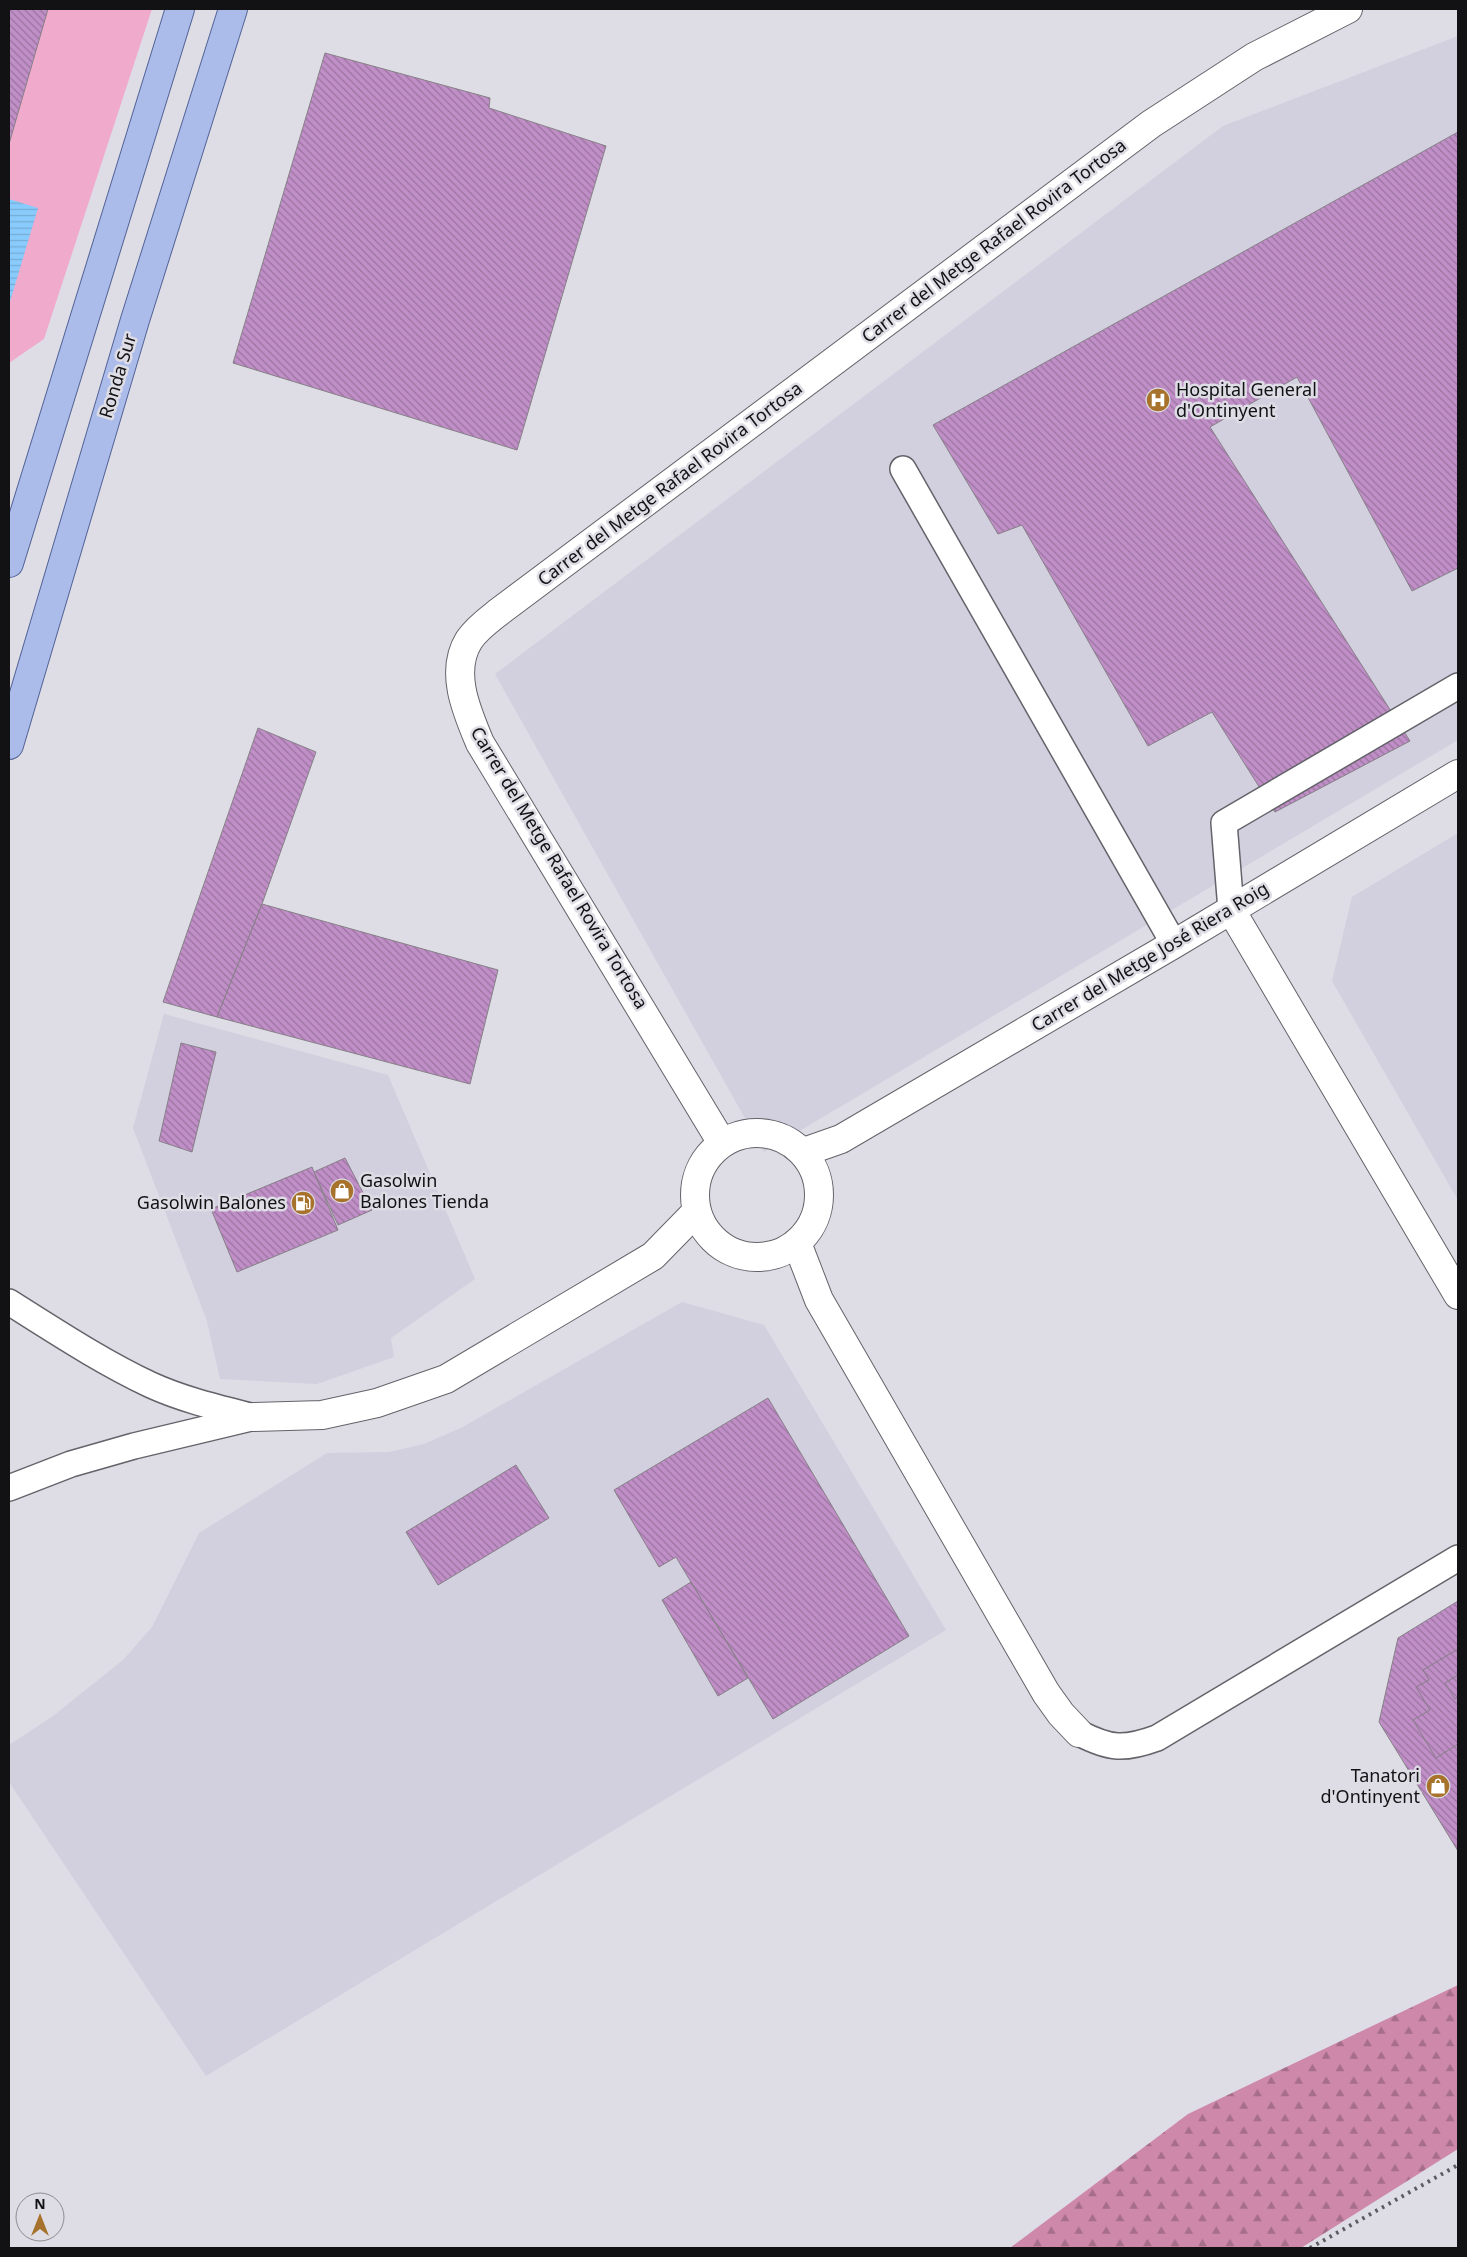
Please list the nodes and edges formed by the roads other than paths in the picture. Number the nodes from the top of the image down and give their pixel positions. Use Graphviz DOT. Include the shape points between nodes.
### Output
graph roads {
  1 [pos="180,9"];
  2 [pos="232,9"];
  3 [pos="1348,9"];
  4 [pos="903,469"];
  5 [pos="9,563"];
  6 [pos="1458,686"];
  7 [pos="9,746"];
  8 [pos="1458,774"];
  9 [pos="1232,910"];
  10 [pos="1174,944"];
  11 [pos="722,1143"];
  12 [pos="809,1160"];
  13 [pos="696,1212"];
  14 [pos="714,1239"];
  15 [pos="788,1248"];
  16 [pos="653,1256"];
  17 [pos="1458,1295"];
  18 [pos="9,1302"];
  19 [pos="254,1417"];
  20 [pos="9,1488"];
  21 [pos="1458,1558"];
  22 [pos="1079,1733"];
  1 -- 5 [label="main road"];
  2 -- 7 [label="main road, Ronda Sur" via="135,320"];
  3 -- 11 [label="street, Carrer del Metge Rafael Rovira Tortosa" via="1254,58 1151,124 500,610 470,640 462,656 461,687 480,743"];
  4 -- 10 [label="lane"];
  6 -- 9 [label="lane" via="1224,823"];
  8 -- 9 [label="street, Carrer del Metge José Riera Roig"];
  9 -- 10 [label="street, Carrer del Metge José Riera Roig"];
  9 -- 17 [label="street"];
  10 -- 12 [label="street, Carrer del Metge José Riera Roig" via="841,1138"];
  11 -- 12 [label="street" via="748,1132 768,1132 787,1139"];
  11 -- 13 [label="street" via="711,1152 699,1170 694,1191"];
  12 -- 15 [label="street" via="820,1189 818,1209 811,1228"];
  13 -- 14 [label="street"];
  13 -- 16 [label="street"];
  14 -- 15 [label="street" via="739,1255 760,1258"];
  14 -- 16 [label="street"];
  15 -- 22 [label="street" via="1046,1693"];
  16 -- 19 [label="street" via="446,1379 377,1403 322,1415"];
  18 -- 19 [label="lane" via="151,1385 190,1400"];
  19 -- 20 [label="lane" via="80,1461"];
  21 -- 22 [label="lane" via="1157,1738 1133,1747 1111,1747"];
}
